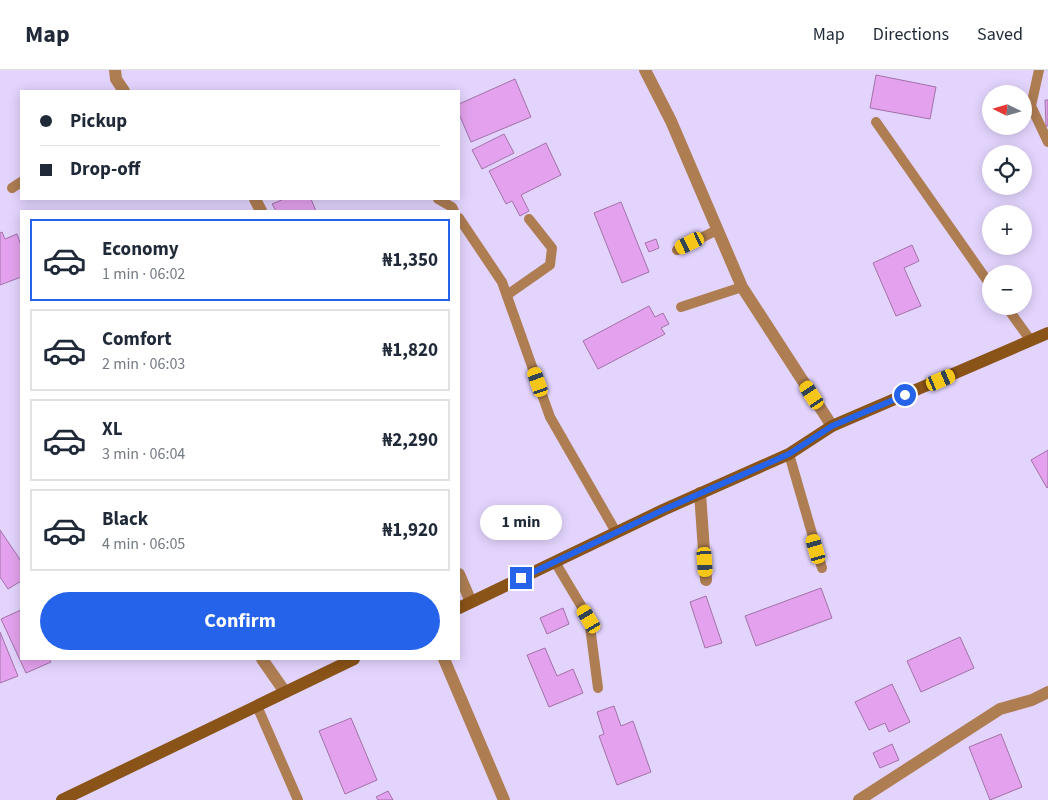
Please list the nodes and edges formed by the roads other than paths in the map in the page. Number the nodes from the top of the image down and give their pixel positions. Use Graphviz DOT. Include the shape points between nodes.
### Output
graph roads {
  1 [pos="115,70"];
  2 [pos="645,70"];
  3 [pos="1039,70"];
  4 [pos="123,90"];
  5 [pos="876,122"];
  6 [pos="1048,142"];
  7 [pos="440,200"];
  8 [pos="454,210"];
  9 [pos="460,219"];
  10 [pos="529,219"];
  11 [pos="717,230"];
  12 [pos="677,250"];
  13 [pos="982,273"];
  14 [pos="742,287"];
  15 [pos="507,296"];
  16 [pos="681,307"];
  17 [pos="1012,315"];
  18 [pos="1048,333"];
  19 [pos="1031,341"];
  20 [pos="832,426"];
  21 [pos="789,454"];
  22 [pos="700,493"];
  23 [pos="616,532"];
  24 [pos="555,562"];
  25 [pos="822,568"];
  26 [pos="460,576"];
  27 [pos="706,580"];
  28 [pos="471,602"];
  29 [pos="460,608"];
  30 [pos="263,660"];
  31 [pos="352,660"];
  32 [pos="444,660"];
  33 [pos="598,688"];
  34 [pos="285,692"];
  35 [pos="1048,692"];
  36 [pos="256,706"];
  37 [pos="62,800"];
  38 [pos="298,800"];
  39 [pos="504,800"];
  40 [pos="859,800"];
  1 -- 4 [label="street" via="116,79"];
  2 -- 11 [label="street" via="671,121"];
  3 -- 6 [label="lane" via="1032,106"];
  5 -- 13 [label="lane"];
  7 -- 8 [label="lane"];
  9 -- 15 [label="lane" via="502,282"];
  10 -- 15 [label="lane" via="552,248 550,265"];
  11 -- 12 [label="lane"];
  11 -- 14 [label="street"];
  14 -- 16 [label="lane"];
  14 -- 20 [label="street"];
  15 -- 23 [label="lane" via="550,417"];
  17 -- 19 [label="lane"];
  18 -- 19 [label="main road"];
  19 -- 20 [label="main road"];
  20 -- 21 [label="main road"];
  21 -- 22 [label="main road"];
  21 -- 25 [label="lane"];
  22 -- 23 [label="main road"];
  22 -- 27 [label="street"];
  23 -- 24 [label="main road"];
  24 -- 28 [label="main road"];
  24 -- 33 [label="lane" via="589,619"];
  26 -- 28 [label="street"];
  28 -- 29 [label="main road"];
  30 -- 34 [label="street"];
  31 -- 34 [label="main road"];
  32 -- 39 [label="street"];
  34 -- 36 [label="main road"];
  35 -- 40 [label="street" via="1000,709"];
  36 -- 37 [label="main road"];
  36 -- 38 [label="lane"];
}
